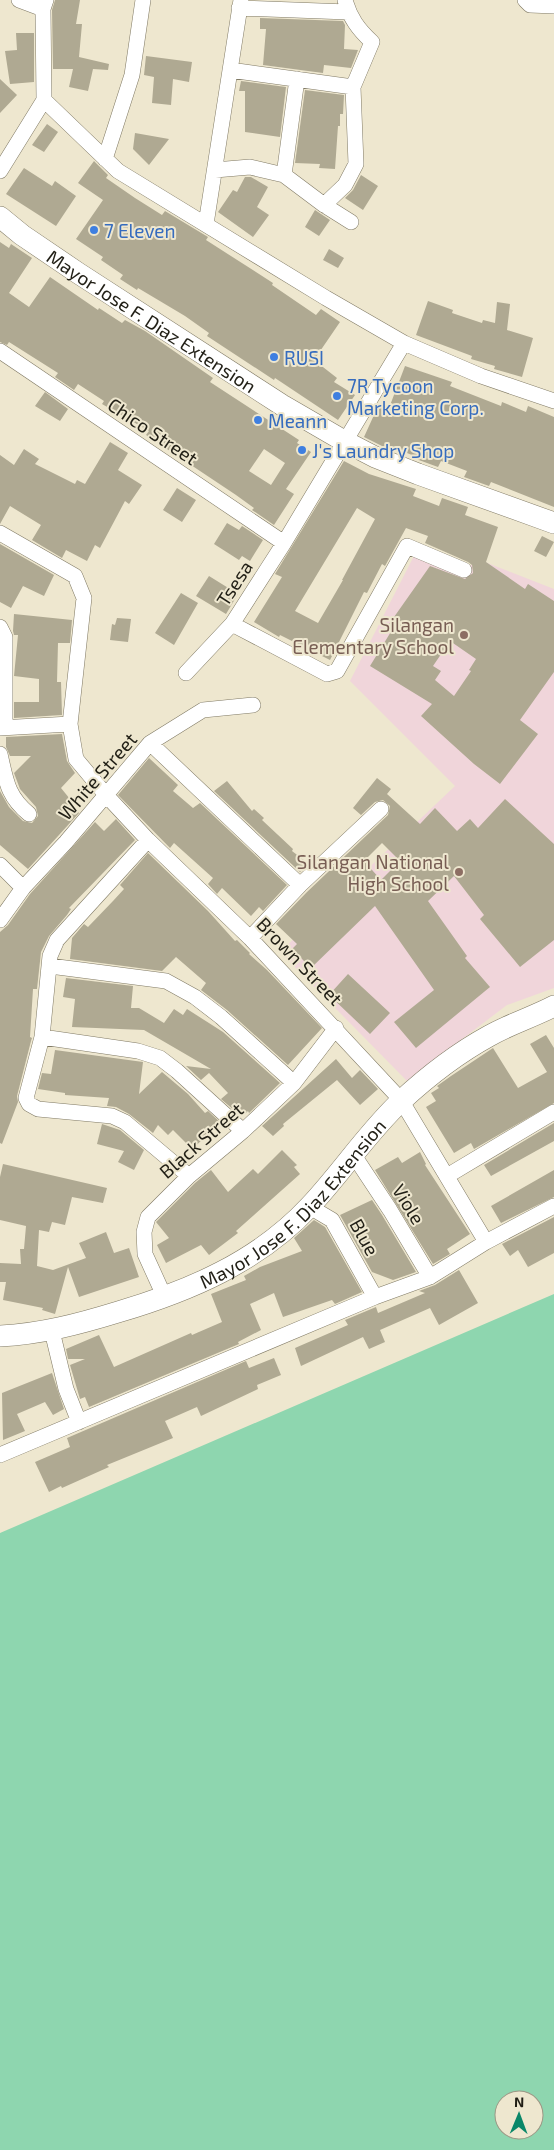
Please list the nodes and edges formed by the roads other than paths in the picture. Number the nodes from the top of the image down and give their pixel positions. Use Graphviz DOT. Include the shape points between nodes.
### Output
graph roads {
  1 [pos="19,0"];
  2 [pos="143,0"];
  3 [pos="525,0"];
  4 [pos="44,4"];
  5 [pos="240,4"];
  6 [pos="347,6"];
  7 [pos="554,6"];
  8 [pos="230,70"];
  9 [pos="297,79"];
  10 [pos="353,87"];
  11 [pos="44,100"];
  12 [pos="105,159"];
  13 [pos="215,170"];
  14 [pos="0,171"];
  15 [pos="284,175"];
  16 [pos="324,205"];
  17 [pos="0,217"];
  18 [pos="351,222"];
  19 [pos="206,224"];
  20 [pos="404,344"];
  21 [pos="0,351"];
  22 [pos="554,402"];
  23 [pos="344,441"];
  24 [pos="554,523"];
  25 [pos="0,533"];
  26 [pos="284,543"];
  27 [pos="464,570"];
  28 [pos="232,624"];
  29 [pos="0,627"];
  30 [pos="186,674"];
  31 [pos="253,705"];
  32 [pos="70,724"];
  33 [pos="3,727"];
  34 [pos="150,743"];
  35 [pos="0,754"];
  36 [pos="106,795"];
  37 [pos="381,810"];
  38 [pos="29,814"];
  39 [pos="148,840"];
  40 [pos="0,865"];
  41 [pos="300,884"];
  42 [pos="24,888"];
  43 [pos="0,920"];
  44 [pos="250,938"];
  45 [pos="50,966"];
  46 [pos="554,1006"];
  47 [pos="336,1028"];
  48 [pos="42,1037"];
  49 [pos="294,1083"];
  50 [pos="402,1100"];
  51 [pos="554,1112"];
  52 [pos="243,1131"];
  53 [pos="353,1154"];
  54 [pos="189,1176"];
  55 [pos="447,1176"];
  56 [pos="554,1206"];
  57 [pos="310,1207"];
  58 [pos="486,1242"];
  59 [pos="430,1277"];
  60 [pos="375,1297"];
  61 [pos="165,1298"];
  62 [pos="52,1331"];
  63 [pos="0,1336"];
  64 [pos="79,1422"];
  65 [pos="0,1455"];
  1 -- 4 [label="street"];
  2 -- 12 [label="street" via="132,75"];
  3 -- 7 [label="street" via="530,5"];
  4 -- 11 [label="street"];
  5 -- 6 [label="street"];
  5 -- 8 [label="street"];
  6 -- 10 [label="street" via="357,28 372,42"];
  8 -- 9 [label="street"];
  8 -- 13 [label="street"];
  9 -- 10 [label="street"];
  9 -- 15 [label="street"];
  10 -- 16 [label="street" via="356,164 345,185"];
  11 -- 12 [label="street"];
  11 -- 14 [label="street"];
  12 -- 19 [label="street" via="118,171"];
  13 -- 15 [label="street" via="250,167"];
  13 -- 19 [label="street"];
  15 -- 16 [label="street"];
  16 -- 18 [label="street"];
  17 -- 23 [label="street, Mayor Jose F. Diaz Extension" via="78,274"];
  19 -- 20 [label="street"];
  20 -- 22 [label="street"];
  20 -- 23 [label="street, Tsesa"];
  21 -- 26 [label="street, Chico Street"];
  23 -- 24 [label="street, Mayor Jose F. Diaz Extension" via="401,467"];
  23 -- 26 [label="street, Tsesa"];
  25 -- 32 [label="street, Brown Street" via="75,576 84,598"];
  26 -- 28 [label="street, Tsesa"];
  27 -- 28 [label="street, Tsesa" via="408,546 337,671 326,674"];
  28 -- 30 [label="street"];
  29 -- 33 [label="street" via="5,637"];
  31 -- 34 [label="street, White Street" via="203,710"];
  32 -- 33 [label="street"];
  32 -- 36 [label="street, Brown Street" via="76,759"];
  34 -- 36 [label="street, White Street"];
  34 -- 41 [label="street"];
  35 -- 38 [label="street" via="10,792"];
  36 -- 39 [label="street, Brown Street"];
  36 -- 42 [label="street, White Street"];
  37 -- 41 [label="street"];
  39 -- 44 [label="street, Brown Street"];
  39 -- 45 [label="street" via="57,940 50,956"];
  40 -- 42 [label="street"];
  41 -- 44 [label="street"];
  42 -- 43 [label="street, White Street"];
  44 -- 47 [label="street, Brown Street"];
  45 -- 48 [label="street"];
  45 -- 49 [label="street" via="166,981 195,996"];
  46 -- 50 [label="street, Mayor Jose F. Diaz Extension" via="490,1035"];
  47 -- 49 [label="street, Black Street"];
  47 -- 50 [label="street, Brown Street"];
  48 -- 52 [label="street" via="138,1051 160,1058"];
  48 -- 54 [label="street" via="26,1098 30,1104 38,1108 112,1116 125,1122"];
  49 -- 52 [label="street, Black Street"];
  50 -- 53 [label="street, Mayor Jose F. Diaz Extension" via="374,1127"];
  50 -- 55 [label="street, Brown Street"];
  51 -- 55 [label="street"];
  52 -- 54 [label="street, Black Street"];
  53 -- 57 [label="street, Mayor Jose F. Diaz Extension"];
  53 -- 59 [label="street, Viole"];
  54 -- 61 [label="street, Black Street" via="148,1217 144,1232 145,1254"];
  55 -- 58 [label="street, Brown Street"];
  56 -- 58 [label="street"];
  57 -- 60 [label="street, Blue" via="332,1220"];
  57 -- 61 [label="street, Mayor Jose F. Diaz Extension" via="275,1238 240,1262"];
  58 -- 59 [label="street"];
  59 -- 60 [label="street"];
  60 -- 64 [label="street"];
  61 -- 62 [label="street, Mayor Jose F. Diaz Extension"];
  62 -- 63 [label="street, Mayor Jose F. Diaz Extension"];
  62 -- 64 [label="street" via="66,1389"];
  64 -- 65 [label="street"];
}
